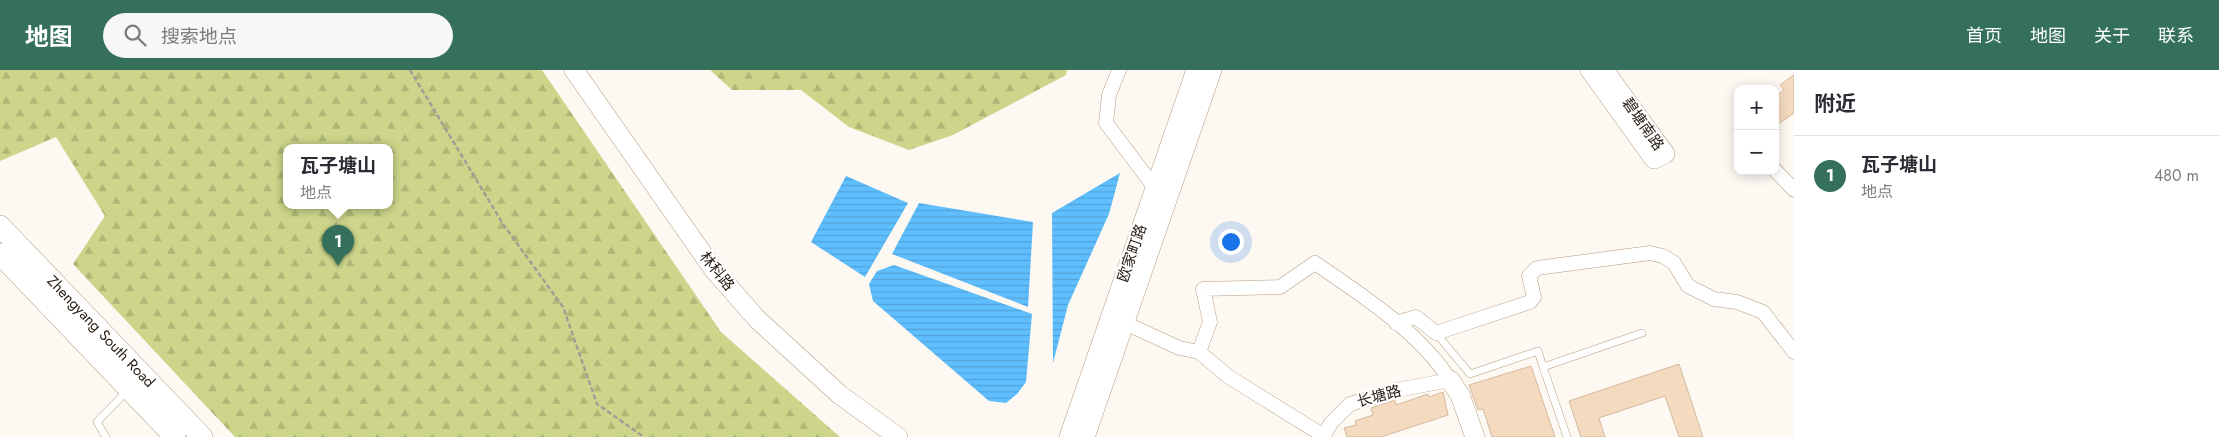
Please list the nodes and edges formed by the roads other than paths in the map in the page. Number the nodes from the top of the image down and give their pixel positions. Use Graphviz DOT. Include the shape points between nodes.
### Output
graph roads {
  1 [pos="574,70"];
  2 [pos="1119,70"];
  3 [pos="1196,70"];
  4 [pos="1212,70"];
  5 [pos="1590,70"];
  6 [pos="1604,70"];
  7 [pos="1779,174"];
  8 [pos="1155,188"];
  9 [pos="1794,190"];
  10 [pos="0,226"];
  11 [pos="0,254"];
  12 [pos="1125,323"];
  13 [pos="1396,323"];
  14 [pos="1436,333"];
  15 [pos="1642,333"];
  16 [pos="1199,352"];
  17 [pos="1794,352"];
  18 [pos="1543,366"];
  19 [pos="1450,380"];
  20 [pos="129,389"];
  21 [pos="1324,436"];
  22 [pos="106,437"];
  23 [pos="175,437"];
  24 [pos="202,437"];
  25 [pos="898,437"];
  26 [pos="1069,437"];
  27 [pos="1085,437"];
  28 [pos="1475,437"];
  29 [pos="1567,437"];
  1 -- 25 [label="street, 林科路" via="714,270 757,319 840,395"];
  2 -- 8 [label="street" via="1109,95 1106,123"];
  3 -- 8 [label="street, 欧家町路"];
  4 -- 12 [label="street, 欧家町路"];
  5 -- 6 [label="street, 碧塘南路" via="1654,159 1665,154"];
  7 -- 9 [label="street"];
  8 -- 26 [label="street, 欧家町路"];
  10 -- 24 [label="main road, Zhengyang South Road"];
  11 -- 20 [label="main road, Zhengyang South Road"];
  12 -- 16 [label="street" via="1178,348"];
  12 -- 27 [label="street, 欧家町路"];
  13 -- 14 [label="street" via="1416,316"];
  13 -- 16 [label="street" via="1368,299 1315,263 1280,287 1203,289 1210,322"];
  13 -- 19 [label="street" via="1437,360"];
  14 -- 17 [label="street" via="1532,301 1534,295 1529,276 1537,268 1650,253 1674,263 1688,286 1714,299 1737,302 1763,312"];
  14 -- 18 [label="lane" via="1470,374 1538,351"];
  15 -- 18 [label="lane"];
  16 -- 21 [label="street" via="1229,377"];
  18 -- 29 [label="lane"];
  19 -- 21 [label="street, 长塘路" via="1397,390 1350,404 1331,423"];
  19 -- 28 [label="street" via="1460,395"];
  20 -- 22 [label="lane" via="97,422"];
  20 -- 23 [label="main road, Zhengyang South Road"];
}
